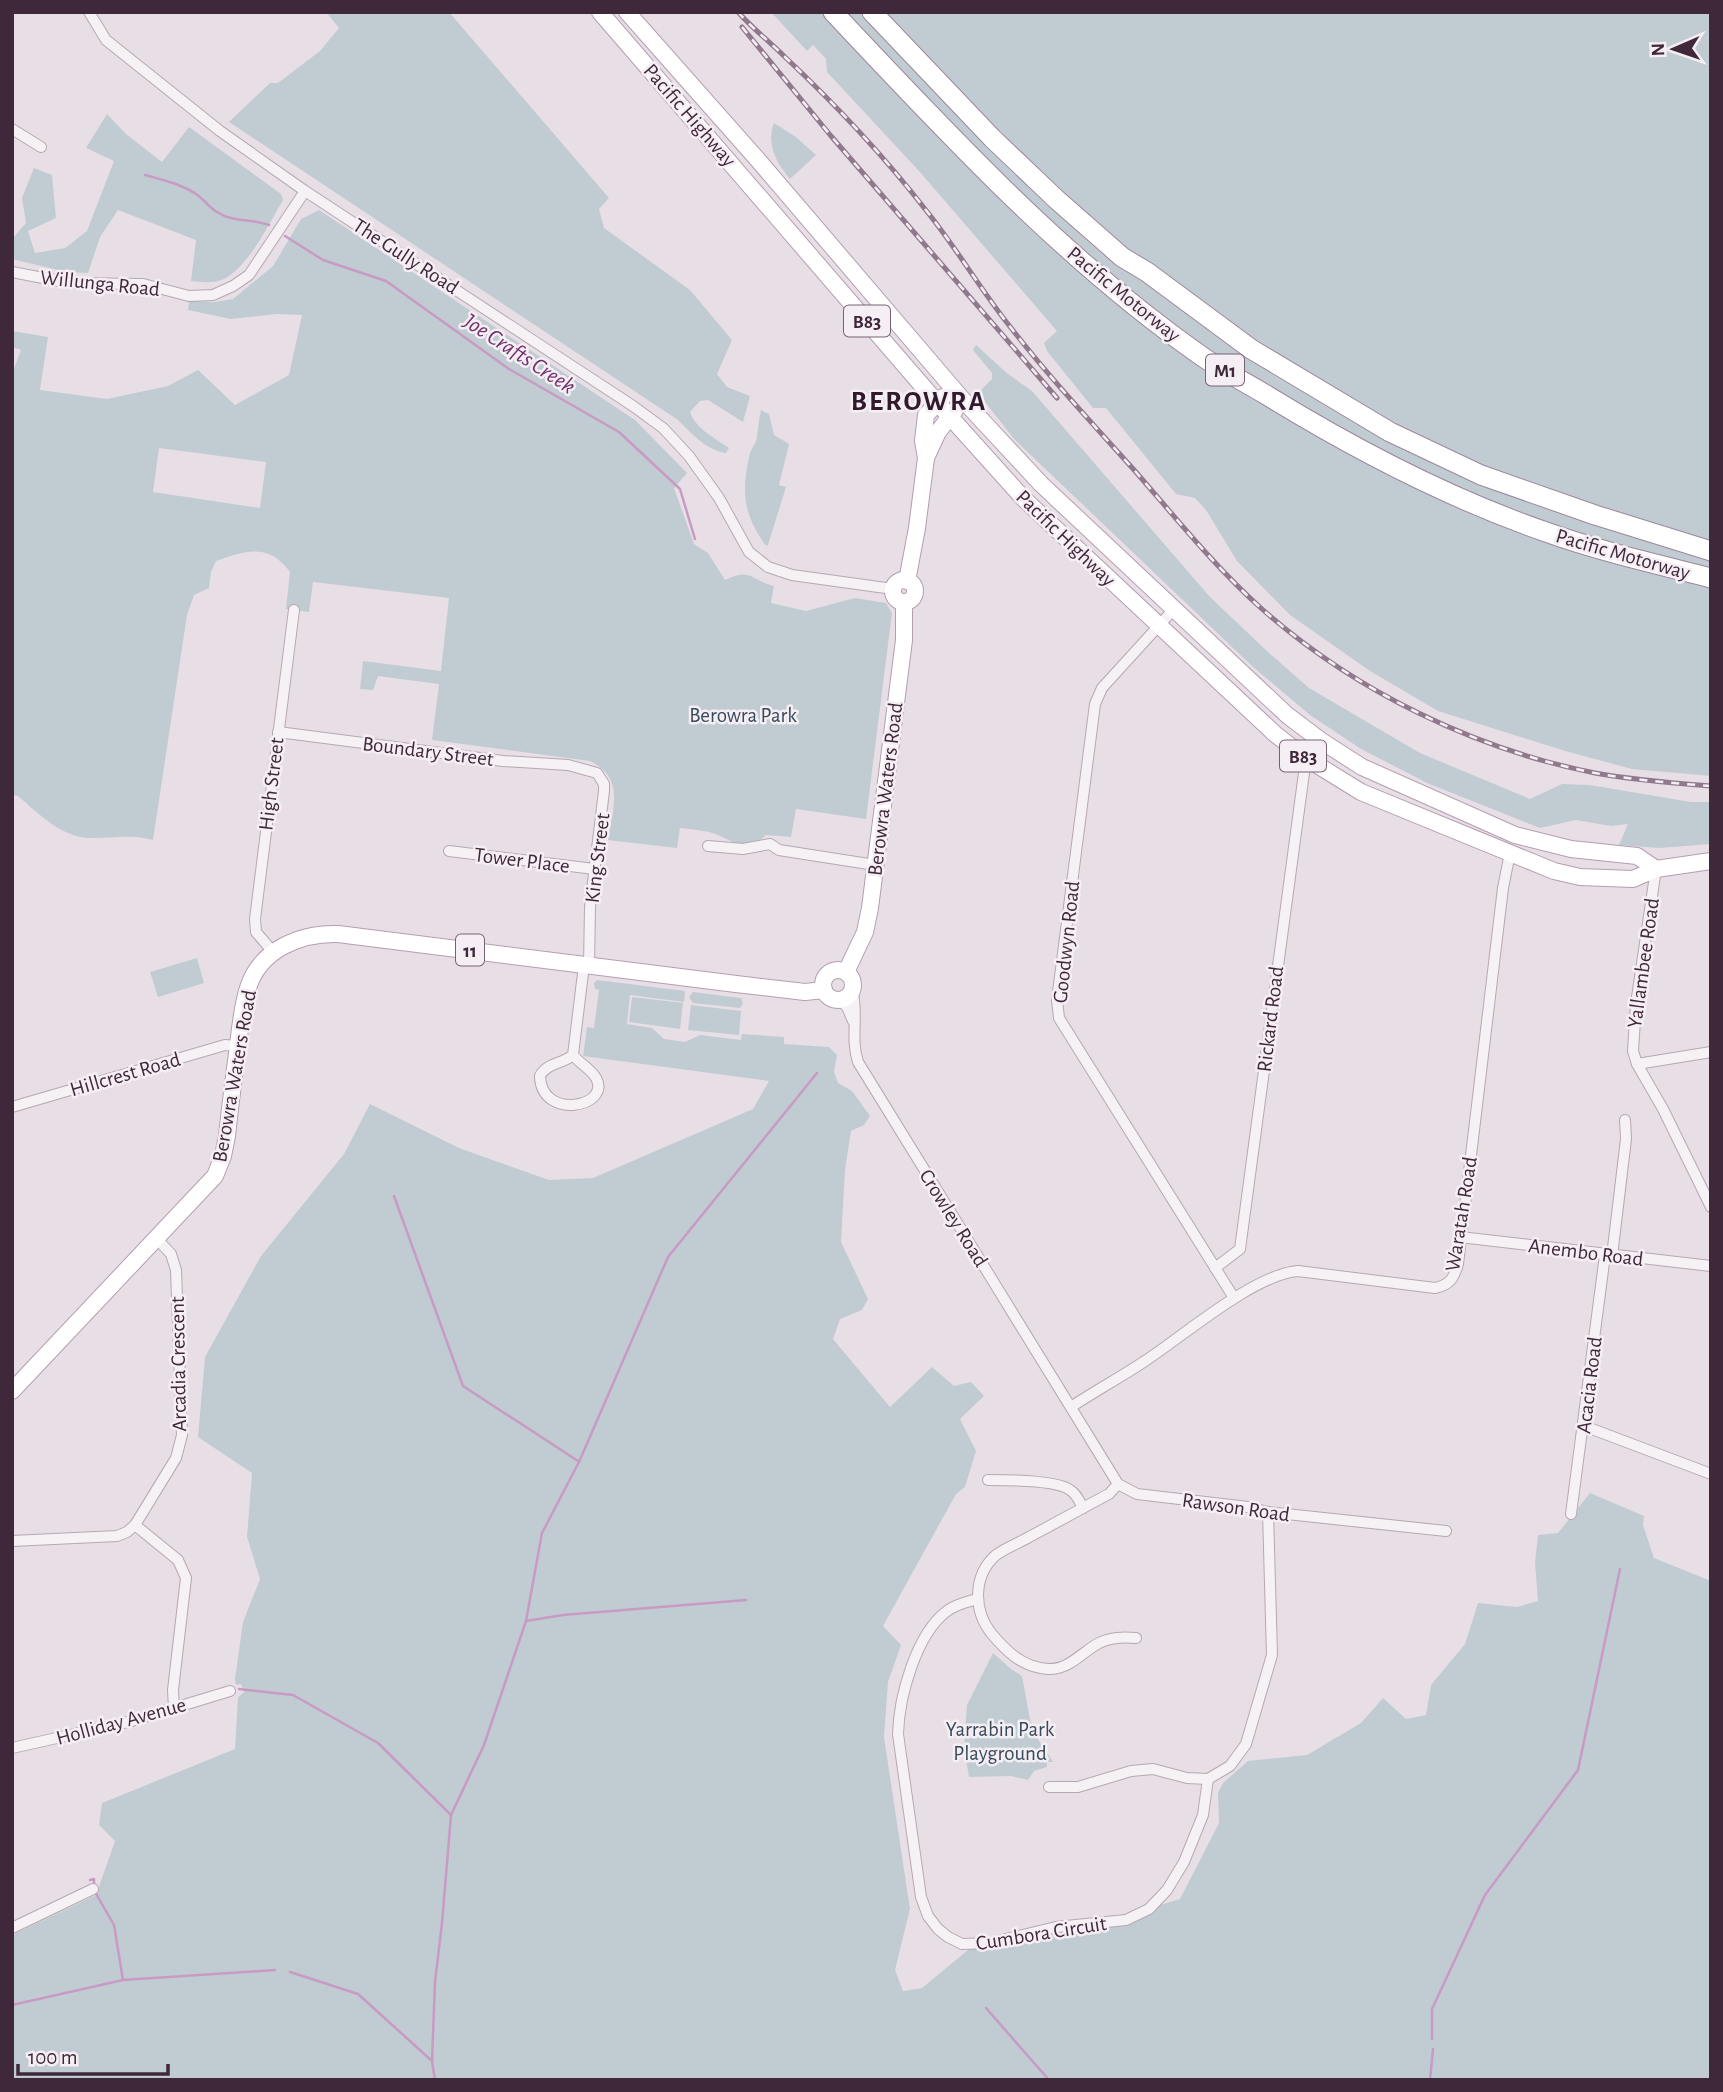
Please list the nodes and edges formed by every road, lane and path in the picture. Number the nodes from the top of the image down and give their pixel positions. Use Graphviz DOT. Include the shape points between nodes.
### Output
graph roads {
  1 [pos="600,12"];
  2 [pos="627,12"];
  3 [pos="833,12"];
  4 [pos="872,12"];
  5 [pos="92,14"];
  6 [pos="12,129"];
  7 [pos="41,147"];
  8 [pos="305,191"];
  9 [pos="12,272"];
  10 [pos="958,394"];
  11 [pos="937,402"];
  12 [pos="950,416"];
  13 [pos="926,458"];
  14 [pos="1711,551"];
  15 [pos="1711,578"];
  16 [pos="901,590"];
  17 [pos="1174,609"];
  18 [pos="294,610"];
  19 [pos="1159,626"];
  20 [pos="278,732"];
  21 [pos="1306,758"];
  22 [pos="578,766"];
  23 [pos="708,846"];
  24 [pos="449,851"];
  25 [pos="1510,853"];
  26 [pos="1711,861"];
  27 [pos="875,865"];
  28 [pos="594,869"];
  29 [pos="1656,869"];
  30 [pos="273,952"];
  31 [pos="587,965"];
  32 [pos="846,972"];
  33 [pos="824,990"];
  34 [pos="846,995"];
  35 [pos="238,1046"];
  36 [pos="1711,1052"];
  37 [pos="573,1055"];
  38 [pos="1637,1064"];
  39 [pos="12,1107"];
  40 [pos="1625,1120"];
  41 [pos="1711,1207"];
  42 [pos="1460,1237"];
  43 [pos="157,1239"];
  44 [pos="1609,1255"];
  45 [pos="1711,1266"];
  46 [pos="1215,1268"];
  47 [pos="1234,1298"];
  48 [pos="12,1391"];
  49 [pos="1071,1407"];
  50 [pos="1584,1426"];
  51 [pos="1711,1474"];
  52 [pos="988,1480"];
  53 [pos="1118,1484"];
  54 [pos="1083,1508"];
  55 [pos="1268,1512"];
  56 [pos="1571,1514"];
  57 [pos="135,1525"];
  58 [pos="1446,1531"];
  59 [pos="12,1541"];
  60 [pos="977,1599"];
  61 [pos="1136,1638"];
  62 [pos="230,1691"];
  63 [pos="174,1708"];
  64 [pos="12,1748"];
  65 [pos="1208,1779"];
  66 [pos="1049,1787"];
  67 [pos="93,1889"];
  68 [pos="12,1928"];
  1 -- 11 [label="main road, Pacific Highway / B83"];
  2 -- 10 [label="main road, Pacific Highway / B83"];
  3 -- 15 [label="highway, Pacific Motorway / M1" via="1037,221 1200,355 1320,428 1444,492 1547,533"];
  4 -- 14 [label="highway, Pacific Motorway / M1" via="1056,199 1122,257 1251,349 1390,432 1481,475"];
  5 -- 8 [label="street, The Gully Road" via="106,40 127,58"];
  6 -- 7 [label="street"];
  8 -- 9 [label="street, Willunga Road" via="249,275 213,295 190,296 143,284 69,283"];
  8 -- 16 [label="street, The Gully Road" via="663,428 711,485 749,552 768,567 792,575"];
  10 -- 11 [label="main road, Berowra Waters Road"];
  10 -- 12 [label="main road, Berowra Waters Road"];
  10 -- 17 [label="main road, Pacific Highway / B83" via="1041,484"];
  11 -- 12 [label="main road, Pacific Highway / B83"];
  11 -- 13 [label="main road, Berowra Waters Road" via="926,415"];
  12 -- 13 [label="main road, Berowra Waters Road"];
  12 -- 19 [label="main road, Pacific Highway / B83" via="1023,498"];
  13 -- 16 [label="main road, Berowra Waters Road" via="917,528"];
  16 -- 27 [label="main road, Berowra Waters Road" via="904,640"];
  17 -- 19 [label="street, Goodwyn Road"];
  17 -- 29 [label="main road, Pacific Highway / B83" via="1287,715 1362,767 1523,838 1637,856"];
  18 -- 20 [label="street, High Street"];
  19 -- 21 [label="main road, Pacific Highway / B83"];
  19 -- 46 [label="street, Goodwyn Road" via="1102,688 1095,705 1057,1000 1059,1018"];
  20 -- 22 [label="street, Boundary Street"];
  20 -- 30 [label="street, High Street" via="254,919 256,932"];
  21 -- 25 [label="main road, Pacific Highway / B83" via="1361,792"];
  21 -- 46 [label="street, Rickard Road" via="1240,1250"];
  22 -- 28 [label="street, King Street" via="597,773 604,783"];
  23 -- 27 [label="street" via="743,849 770,844 779,850"];
  24 -- 28 [label="street, Tower Place"];
  25 -- 29 [label="main road, Pacific Highway / B83" via="1580,877 1633,879"];
  25 -- 42 [label="street, Waratah Road"];
  26 -- 29 [label="main road, Pacific Highway / B83"];
  27 -- 32 [label="main road, Berowra Waters Road" via="864,932"];
  28 -- 31 [label="street, King Street"];
  29 -- 38 [label="street, Yallambee Road" via="1632,1042"];
  30 -- 31 [label="main road, Berowra Waters Road / 11" via="317,933"];
  30 -- 35 [label="main road, Berowra Waters Road / 11" via="248,984"];
  31 -- 33 [label="main road, Berowra Waters Road / 11" via="805,992"];
  31 -- 37 [label="street, King Street"];
  32 -- 33 [label="main road" via="828,973"];
  32 -- 34 [label="main road" via="852,982"];
  33 -- 34 [label="main road" via="830,998"];
  34 -- 49 [label="street, Crowley Road" via="856,1003 854,1050 858,1062"];
  35 -- 39 [label="street, Hillcrest Road" via="225,1045"];
  35 -- 43 [label="main road, Berowra Waters Road / 11" via="223,1156 215,1176"];
  36 -- 38 [label="street"];
  37 -- 37 [label="street" via="598,1087 587,1102 568,1105 550,1098 540,1076 547,1067"];
  38 -- 41 [label="street, Yallambee Road"];
  40 -- 44 [label="street, Acacia Road"];
  42 -- 44 [label="street, Anembo Road"];
  42 -- 47 [label="street, Waratah Road" via="1456,1272 1441,1287 1298,1271 1277,1276"];
  43 -- 48 [label="main road, Berowra Waters Road / 11"];
  43 -- 57 [label="street, Arcadia Crescent" via="175,1263 182,1435 176,1458"];
  44 -- 45 [label="street, Anembo Road"];
  44 -- 50 [label="street, Acacia Road"];
  46 -- 47 [label="street, Goodwyn Road"];
  47 -- 49 [label="street, Waratah Road"];
  49 -- 53 [label="street"];
  50 -- 51 [label="street"];
  50 -- 56 [label="street, Acacia Road"];
  52 -- 54 [label="street" via="1065,1486"];
  53 -- 54 [label="street"];
  53 -- 55 [label="street, Rawson Road" via="1137,1494"];
  54 -- 60 [label="street" via="996,1555 979,1583"];
  55 -- 58 [label="street, Rawson Road"];
  55 -- 65 [label="street" via="1272,1655 1246,1744 1230,1766"];
  57 -- 59 [label="street" via="117,1536"];
  57 -- 63 [label="street" via="178,1560 186,1578"];
  60 -- 61 [label="street" via="987,1627 1004,1648 1035,1667 1066,1665 1106,1640"];
  60 -- 65 [label="street, Cumbora Circuit" via="938,1619 914,1659 898,1717 921,1897 928,1916 948,1937 962,1944 989,1943 1056,1927 1126,1920 1149,1909 1184,1862 1203,1815"];
  62 -- 63 [label="street, Holliday Avenue"];
  63 -- 64 [label="street, Holliday Avenue"];
  65 -- 66 [label="street" via="1153,1769 1078,1787"];
  67 -- 68 [label="street"];
}
